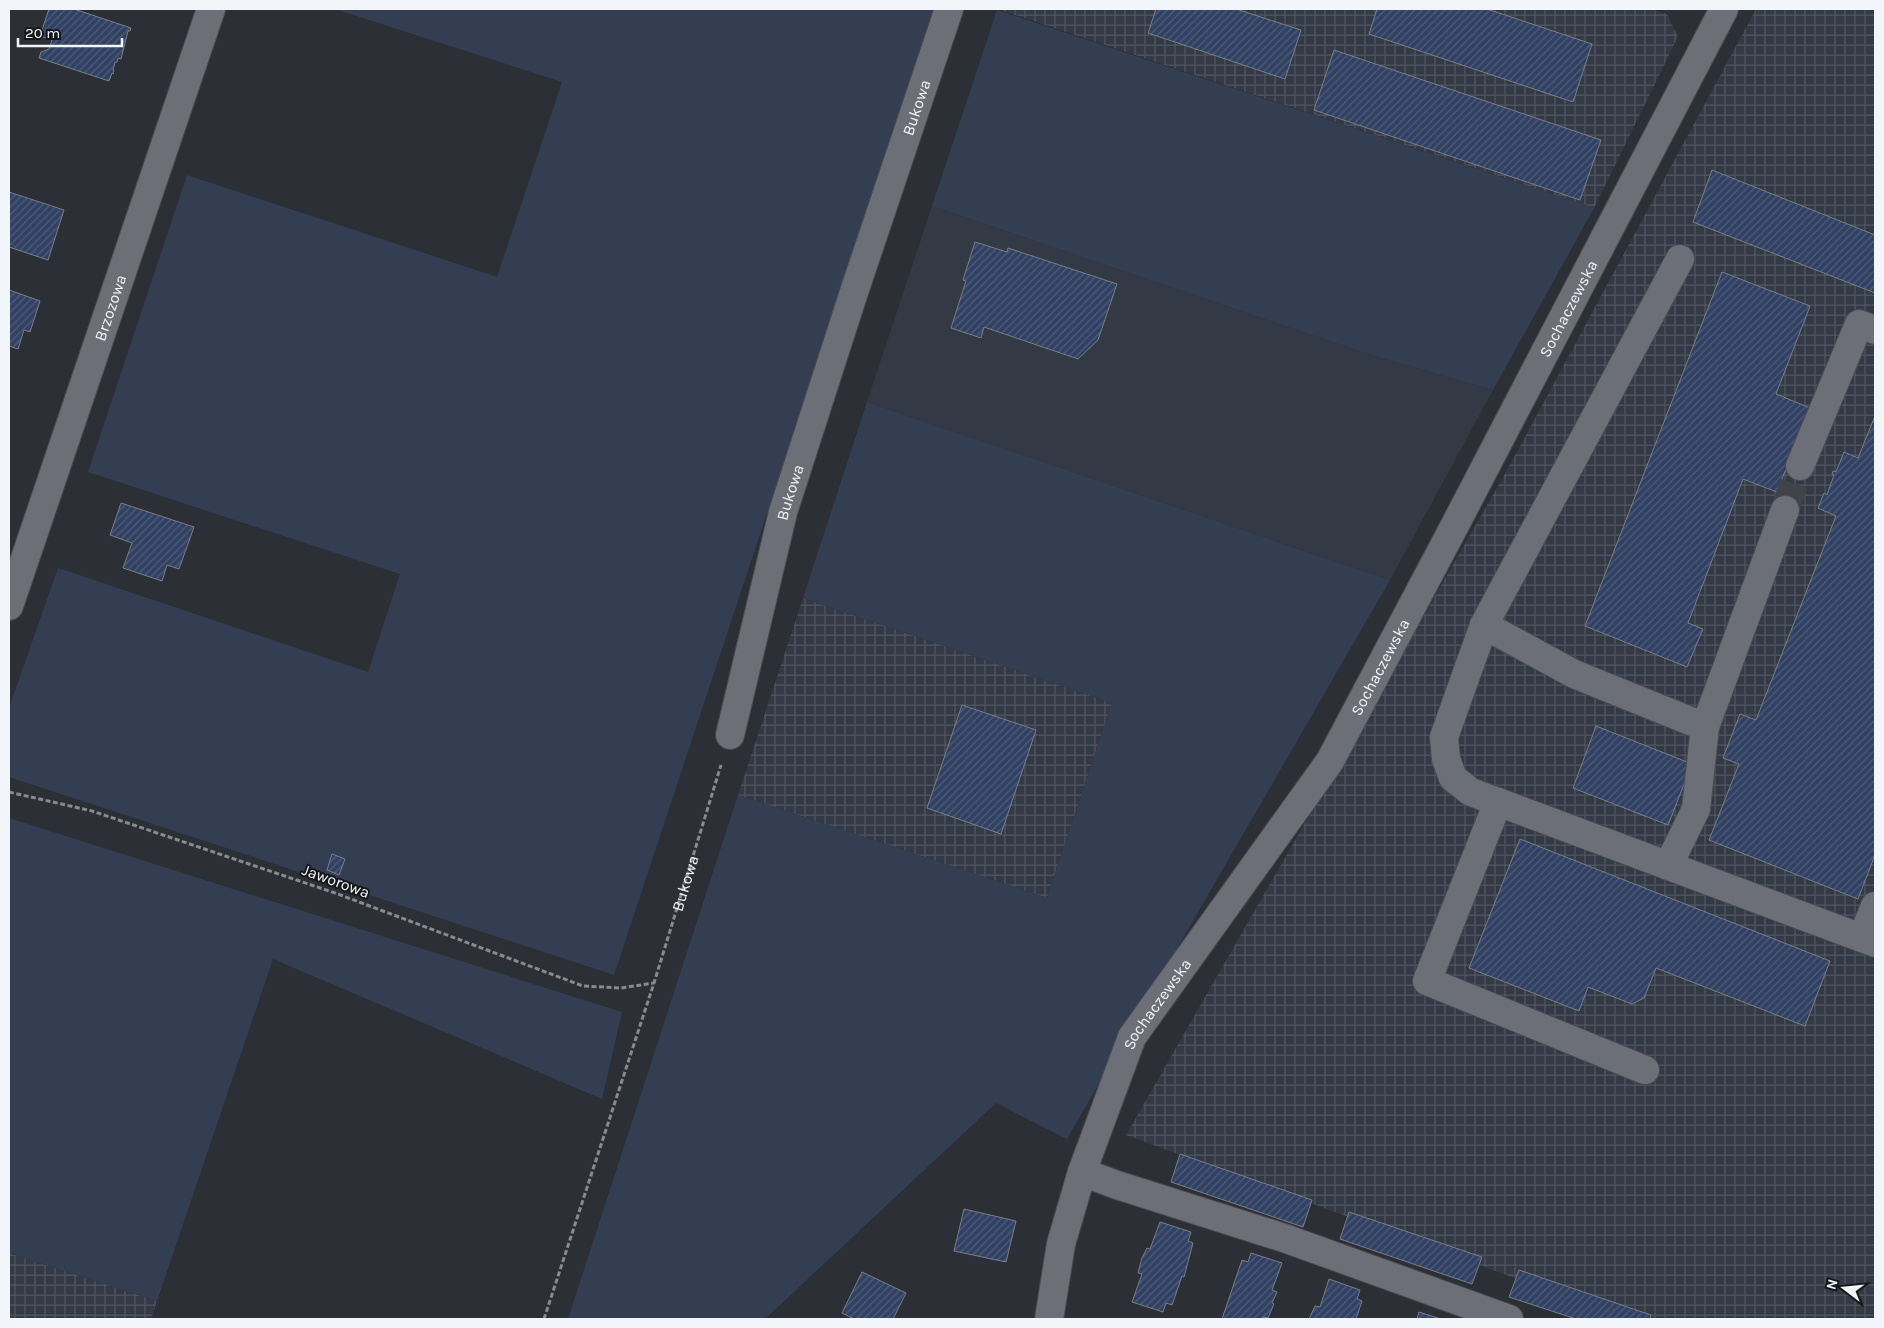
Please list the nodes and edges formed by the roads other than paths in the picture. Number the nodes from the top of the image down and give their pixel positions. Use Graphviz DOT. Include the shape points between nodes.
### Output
graph roads {
  1 [pos="211,9"];
  2 [pos="949,9"];
  3 [pos="1721,9"];
  4 [pos="1680,259"];
  5 [pos="1875,330"];
  6 [pos="1800,466"];
  7 [pos="1785,510"];
  8 [pos="9,606"];
  9 [pos="1484,625"];
  10 [pos="1705,727"];
  11 [pos="730,735"];
  12 [pos="1498,802"];
  13 [pos="1668,866"];
  14 [pos="1875,906"];
  15 [pos="1869,941"];
  16 [pos="1645,1070"];
  17 [pos="1082,1172"];
  18 [pos="1049,1319"];
  19 [pos="1509,1319"];
  1 -- 8 [label="street, Brzozowa"];
  2 -- 11 [label="street, Bukowa" via="783,512"];
  3 -- 17 [label="street, Sochaczewska" via="1330,761 1132,1037"];
  4 -- 9 [label="street"];
  5 -- 6 [label="street" via="1859,324"];
  7 -- 10 [label="street"];
  9 -- 10 [label="street" via="1574,674"];
  9 -- 12 [label="street" via="1444,737 1446,759 1453,778 1472,792"];
  10 -- 13 [label="street" via="1696,808"];
  12 -- 13 [label="street"];
  12 -- 16 [label="street" via="1427,981"];
  13 -- 15 [label="street"];
  14 -- 15 [label="street"];
  17 -- 18 [label="street, Sochaczewska" via="1061,1244"];
  17 -- 19 [label="street" via="1284,1238"];
}
